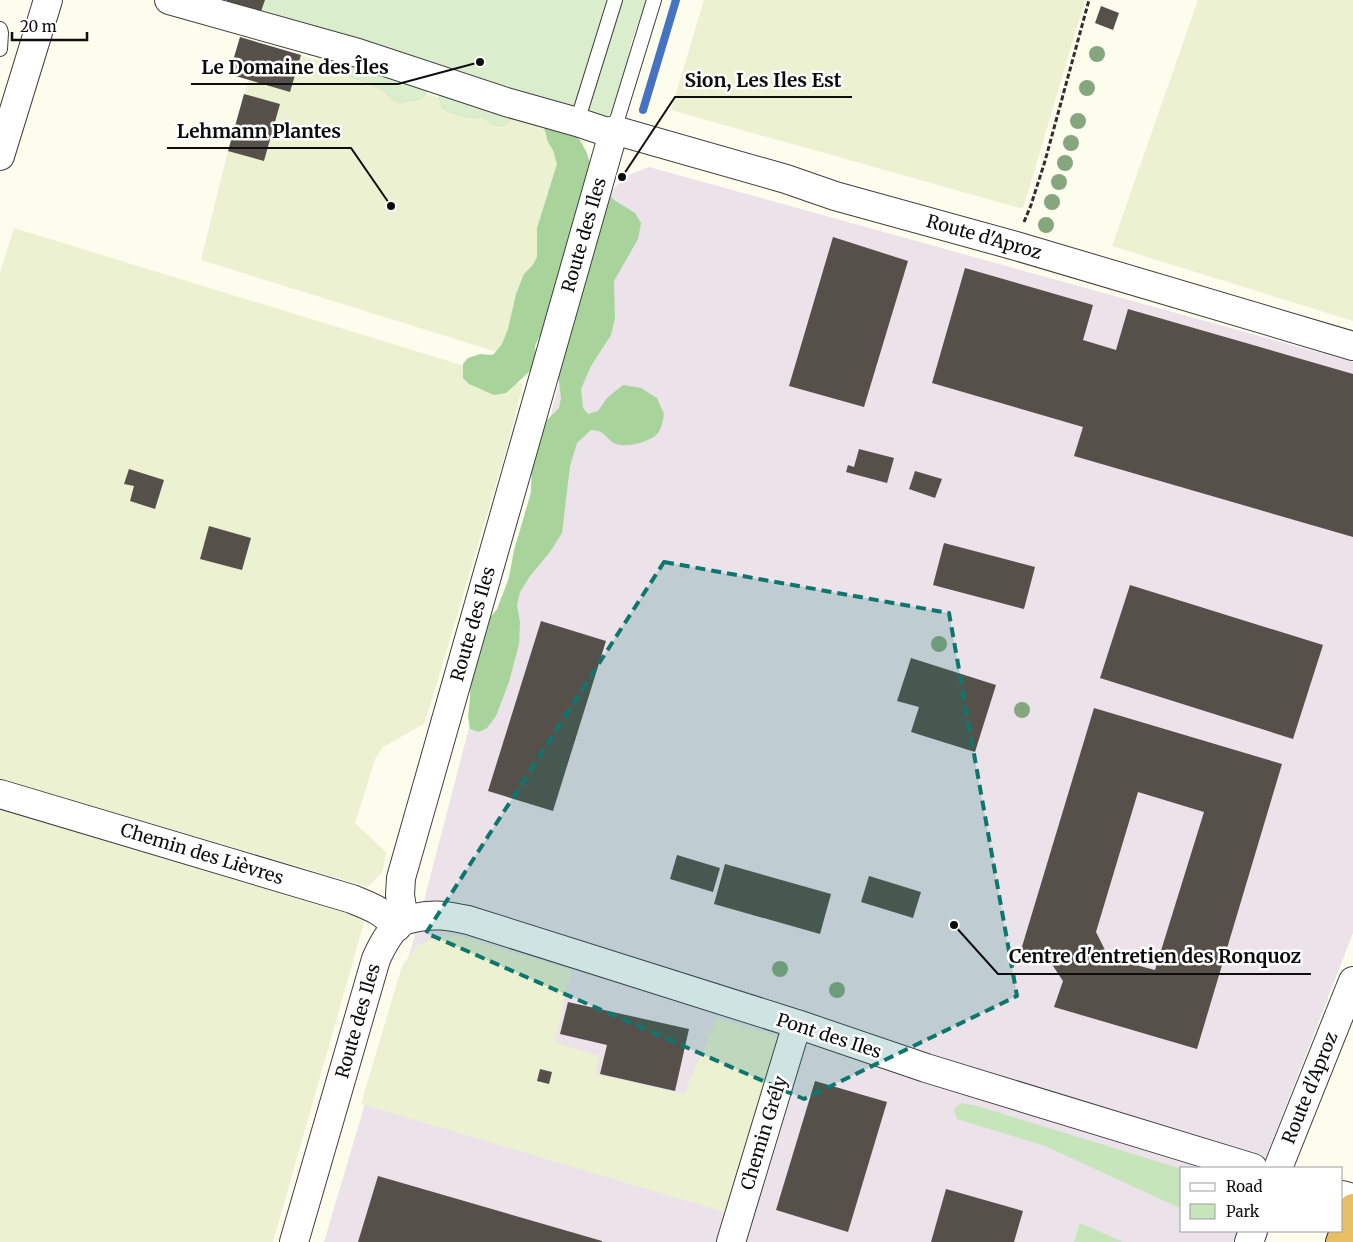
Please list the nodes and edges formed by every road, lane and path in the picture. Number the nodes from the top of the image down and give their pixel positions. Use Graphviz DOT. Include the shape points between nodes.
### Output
graph roads {
  1 [pos="48,0"];
  2 [pos="169,0"];
  3 [pos="615,0"];
  4 [pos="654,0"];
  5 [pos="1089,0"];
  6 [pos="0,30"];
  7 [pos="0,49"];
  8 [pos="578,122"];
  9 [pos="613,132"];
  10 [pos="0,156"];
  11 [pos="1016,246"];
  12 [pos="1353,346"];
  13 [pos="0,794"];
  14 [pos="400,924"];
  15 [pos="1353,981"];
  16 [pos="796,1024"];
  17 [pos="1250,1167"];
  18 [pos="1278,1167"];
  19 [pos="1353,1208"];
  20 [pos="294,1242"];
  21 [pos="731,1242"];
  22 [pos="1340,1242"];
  1 -- 10 [label="street"];
  2 -- 8 [label="street, Route d'Aproz" via="358,53"];
  3 -- 8 [label="lane"];
  4 -- 9 [label="lane, Route des Iles"];
  5 -- 11 [label="path" via="1042,170"];
  6 -- 7 [label="lane"];
  8 -- 9 [label="street, Route d'Aproz"];
  9 -- 11 [label="street, Route d'Aproz"];
  9 -- 14 [label="street, Route des Iles" via="401,878"];
  11 -- 12 [label="street, Route d'Aproz"];
  13 -- 14 [label="street, Chemin des Lièvres" via="352,899 375,908"];
  14 -- 16 [label="street, Pont des Iles" via="428,915 468,920"];
  14 -- 20 [label="street, Route des Iles" via="385,941 376,959"];
  15 -- 18 [label="street, Route d'Aproz"];
  16 -- 17 [label="street, Pont des Iles" via="926,1068"];
  16 -- 21 [label="street, Chemin Grély"];
  19 -- 22 [label="highway"];
}
